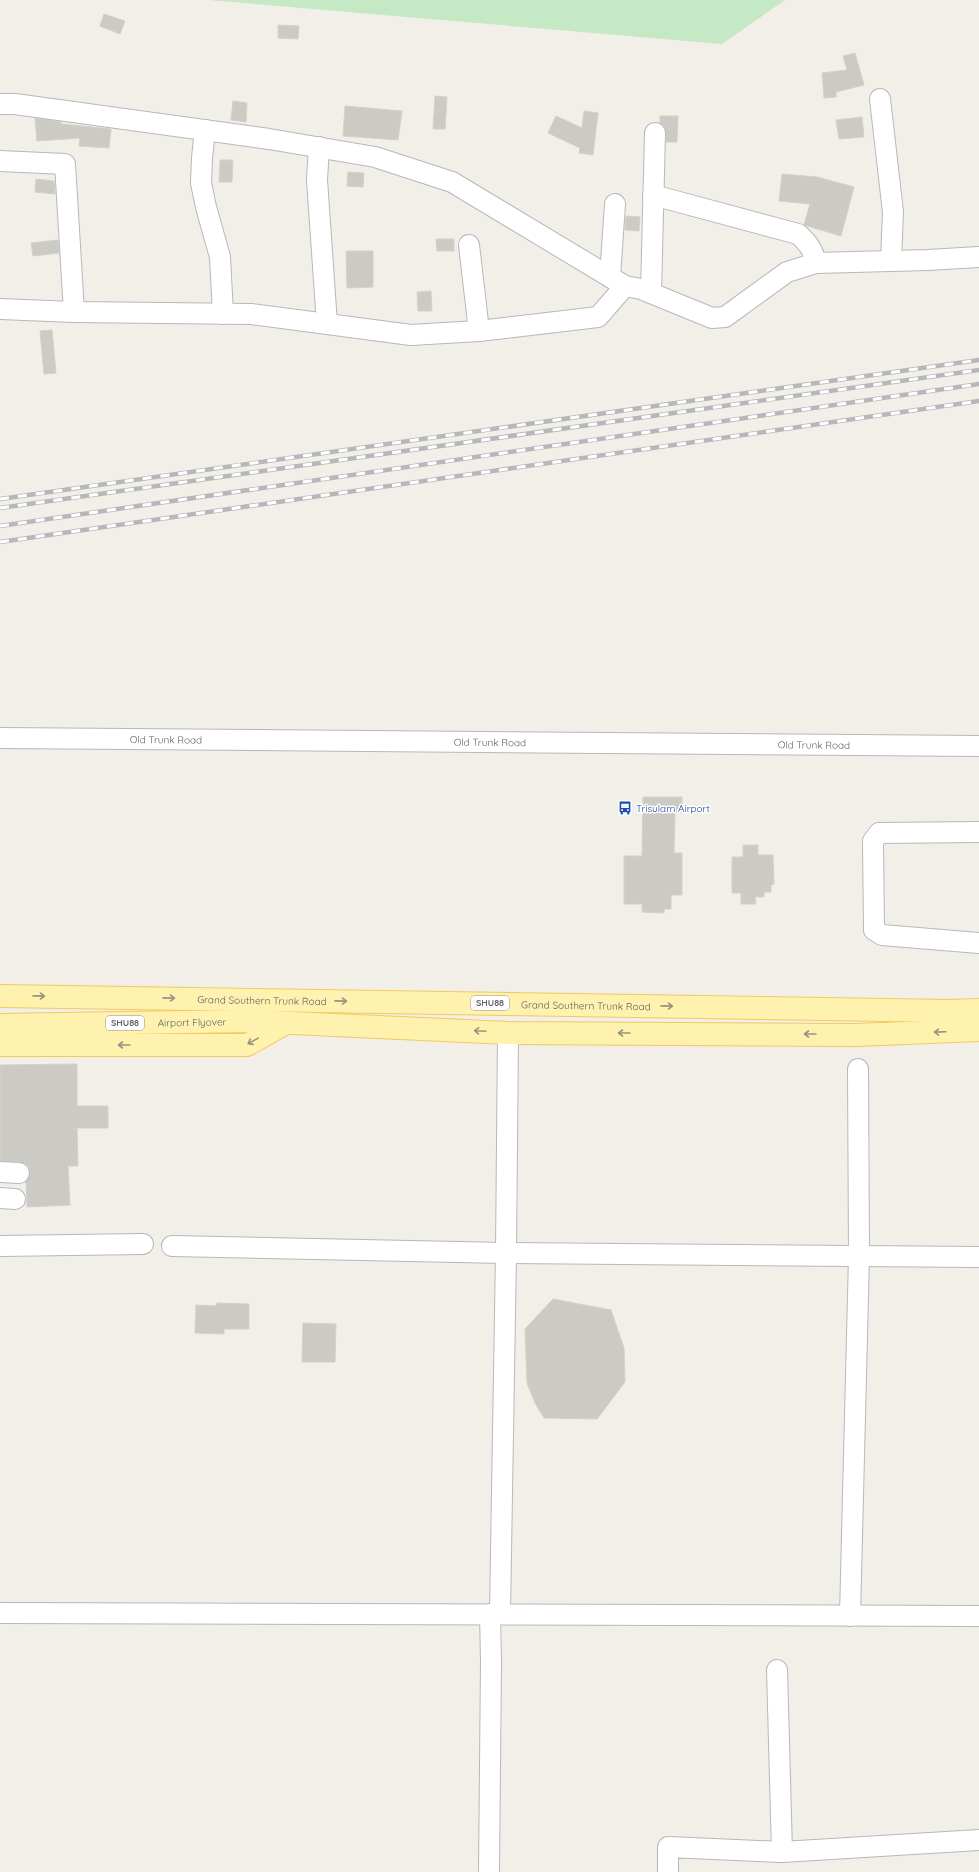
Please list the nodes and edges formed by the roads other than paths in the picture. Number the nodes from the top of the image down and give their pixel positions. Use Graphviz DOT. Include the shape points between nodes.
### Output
graph roads {
  1 [pos="880,99"];
  2 [pos="0,104"];
  3 [pos="205,130"];
  4 [pos="655,133"];
  5 [pos="319,148"];
  6 [pos="0,161"];
  7 [pos="653,195"];
  8 [pos="615,204"];
  9 [pos="469,245"];
  10 [pos="979,257"];
  11 [pos="892,261"];
  12 [pos="816,263"];
  13 [pos="618,281"];
  14 [pos="650,293"];
  15 [pos="0,309"];
  16 [pos="74,312"];
  17 [pos="223,314"];
  18 [pos="327,324"];
  19 [pos="479,331"];
  20 [pos="0,738"];
  21 [pos="979,746"];
  22 [pos="979,832"];
  23 [pos="979,944"];
  24 [pos="0,996"];
  25 [pos="979,1010"];
  26 [pos="288,1022"];
  27 [pos="0,1025"];
  28 [pos="979,1030"];
  29 [pos="508,1033"];
  30 [pos="0,1045"];
  31 [pos="858,1069"];
  32 [pos="142,1244"];
  33 [pos="0,1246"];
  34 [pos="172,1246"];
  35 [pos="506,1253"];
  36 [pos="859,1256"];
  37 [pos="979,1257"];
  38 [pos="0,1613"];
  39 [pos="495,1614"];
  40 [pos="850,1616"];
  41 [pos="979,1616"];
  42 [pos="778,1670"];
  43 [pos="979,1840"];
  44 [pos="782,1852"];
  45 [pos="489,1872"];
  46 [pos="668,1872"];
  1 -- 11 [label="street" via="893,212"];
  2 -- 3 [label="street" via="16,104"];
  3 -- 5 [label="street"];
  3 -- 17 [label="street" via="201,183 220,257"];
  4 -- 7 [label="street"];
  5 -- 13 [label="street" via="375,157 452,182"];
  5 -- 18 [label="street" via="317,180"];
  6 -- 16 [label="street" via="65,164"];
  7 -- 12 [label="street" via="798,234 814,252"];
  7 -- 14 [label="street"];
  8 -- 13 [label="street"];
  9 -- 19 [label="street"];
  10 -- 11 [label="street"];
  11 -- 12 [label="street"];
  12 -- 14 [label="street" via="787,272 725,317 712,318"];
  13 -- 14 [label="street"];
  13 -- 19 [label="street" via="598,317"];
  15 -- 16 [label="street"];
  16 -- 17 [label="street"];
  17 -- 18 [label="street" via="251,314"];
  18 -- 19 [label="street" via="411,335"];
  20 -- 21 [label="street, Old Trunk Road"];
  22 -- 23 [label="street" via="879,834 873,841 874,930 877,933"];
  24 -- 25 [label="main road, Grand Southern Trunk Road / SHU88, one-way"];
  26 -- 27 [label="main road, Airport Flyover / SHU88"];
  29 -- 26 [label="main road, SHU88, one-way"];
  26 -- 30 [label="main road, one-way" via="247,1045"];
  28 -- 29 [label="main road, SHU88, one-way" via="856,1035"];
  29 -- 35 [label="street"];
  31 -- 36 [label="street"];
  32 -- 33 [label="street"];
  34 -- 35 [label="street"];
  35 -- 36 [label="street"];
  35 -- 39 [label="street"];
  36 -- 37 [label="street"];
  36 -- 40 [label="street"];
  38 -- 39 [label="street"];
  39 -- 40 [label="street"];
  39 -- 45 [label="street" via="491,1661"];
  40 -- 41 [label="street"];
  42 -- 44 [label="street"];
  43 -- 44 [label="street"];
  44 -- 46 [label="street" via="668,1847"];
}
